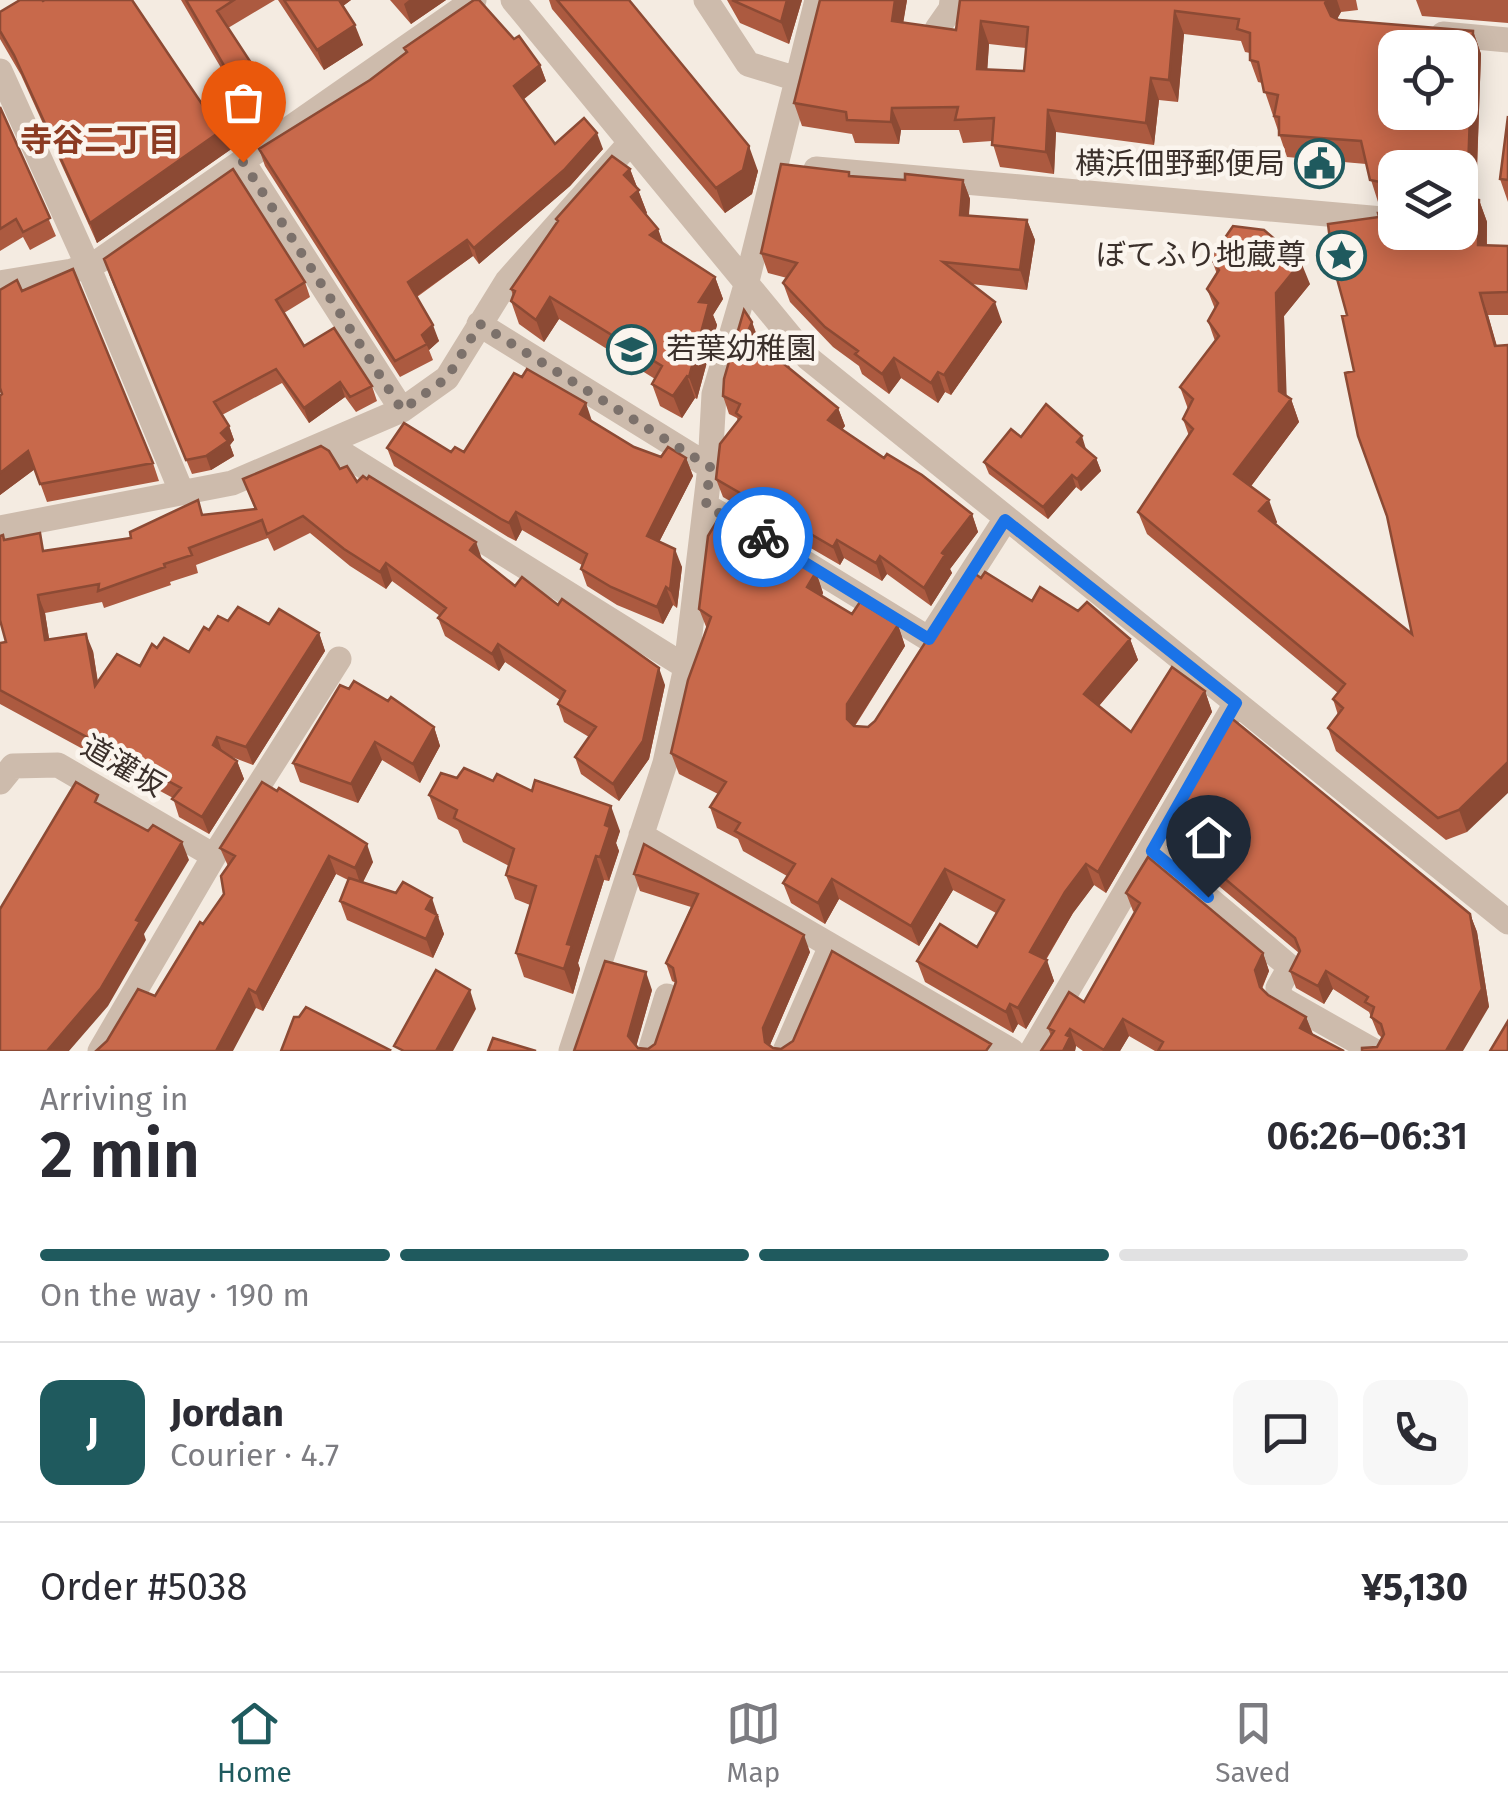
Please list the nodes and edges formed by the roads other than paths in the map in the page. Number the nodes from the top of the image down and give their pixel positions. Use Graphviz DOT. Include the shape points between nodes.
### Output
graph roads {
  1 [pos="474,0"];
  2 [pos="513,0"];
  3 [pos="706,0"];
  4 [pos="817,0"];
  5 [pos="952,0"];
  6 [pos="937,30"];
  7 [pos="1478,37"];
  8 [pos="1508,40"];
  9 [pos="0,71"];
  10 [pos="798,79"];
  11 [pos="630,143"];
  12 [pos="243,162"];
  13 [pos="776,166"];
  14 [pos="1378,219"];
  15 [pos="88,266"];
  16 [pos="0,282"];
  17 [pos="746,284"];
  18 [pos="480,324"];
  19 [pos="402,410"];
  20 [pos="326,442"];
  21 [pos="710,467"];
  22 [pos="182,493"];
  23 [pos="706,506"];
  24 [pos="1005,520"];
  25 [pos="0,528"];
  26 [pos="339,658"];
  27 [pos="686,666"];
  28 [pos="1236,703"];
  29 [pos="0,782"];
  30 [pos="640,835"];
  31 [pos="1152,851"];
  32 [pos="214,856"];
  33 [pos="1508,922"];
  34 [pos="831,946"];
  35 [pos="667,996"];
  36 [pos="100,1051"];
  37 [pos="572,1051"];
  38 [pos="650,1051"];
  39 [pos="785,1051"];
  40 [pos="1012,1051"];
  41 [pos="1032,1051"];
  42 [pos="1374,1051"];
  1 -- 12 [label="street"];
  2 -- 11 [label="street"];
  3 -- 10 [label="street" via="748,64"];
  4 -- 10 [label="street"];
  5 -- 6 [label="street"];
  7 -- 8 [label="street"];
  9 -- 15 [label="street"];
  10 -- 13 [label="street"];
  11 -- 17 [label="street"];
  11 -- 18 [label="street" via="507,281"];
  12 -- 15 [label="street"];
  12 -- 19 [label="street"];
  13 -- 14 [label="street"];
  13 -- 17 [label="street"];
  15 -- 16 [label="street"];
  15 -- 22 [label="street"];
  17 -- 21 [label="street" via="714,394"];
  17 -- 24 [label="street" via="808,358"];
  18 -- 19 [label="street" via="447,378"];
  18 -- 21 [label="street"];
  19 -- 20 [label="street"];
  20 -- 22 [label="street" via="232,483"];
  20 -- 27 [label="street"];
  21 -- 23 [label="street"];
  22 -- 25 [label="street"];
  23 -- 24 [label="street" via="771,542 924,647"];
  23 -- 27 [label="street"];
  24 -- 28 [label="street"];
  26 -- 32 [label="street"];
  27 -- 30 [label="street" via="665,763"];
  28 -- 31 [label="street"];
  28 -- 33 [label="street"];
  29 -- 32 [label="street, 道灌坂" via="13,766 58,765"];
  30 -- 34 [label="street"];
  30 -- 37 [label="street"];
  31 -- 41 [label="street"];
  31 -- 42 [label="street" via="1290,967 1278,988 1282,998"];
  32 -- 36 [label="street"];
  34 -- 39 [label="street"];
  34 -- 40 [label="street"];
  35 -- 38 [label="street"];
}
